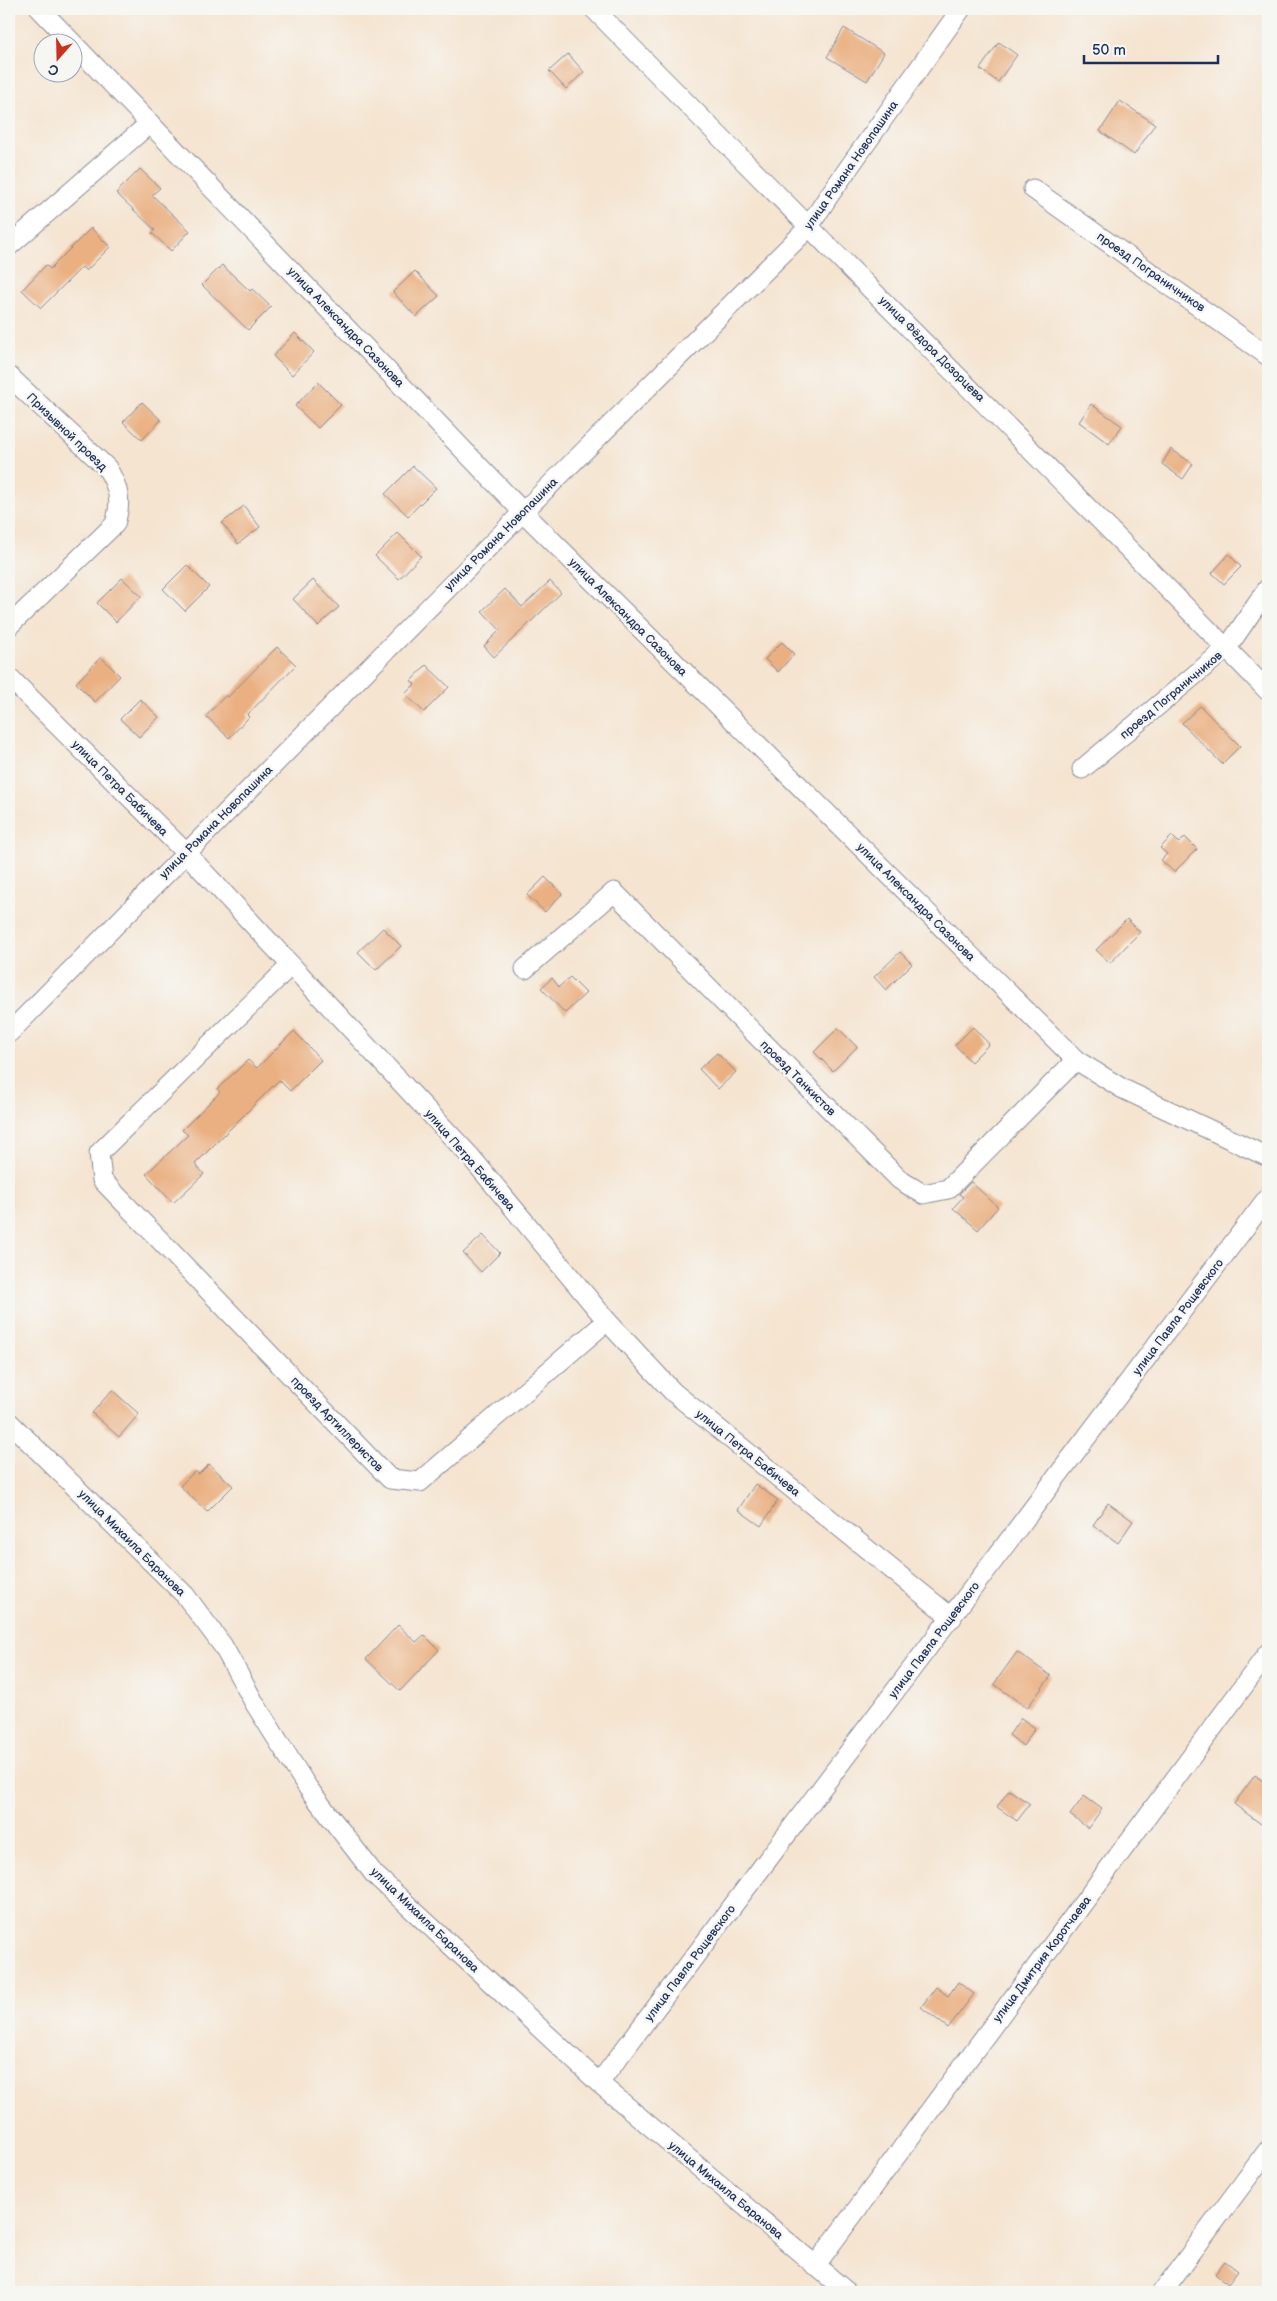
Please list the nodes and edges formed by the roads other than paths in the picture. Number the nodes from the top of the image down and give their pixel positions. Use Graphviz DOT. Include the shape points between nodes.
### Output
graph roads {
  1 [pos="40,9"];
  2 [pos="594,9"];
  3 [pos="961,9"];
  4 [pos="150,123"];
  5 [pos="1033,189"];
  6 [pos="808,228"];
  7 [pos="9,246"];
  8 [pos="1268,356"];
  9 [pos="9,376"];
  10 [pos="523,512"];
  11 [pos="1268,588"];
  12 [pos="9,626"];
  13 [pos="1227,648"];
  14 [pos="9,677"];
  15 [pos="1268,691"];
  16 [pos="1082,769"];
  17 [pos="186,853"];
  18 [pos="291,965"];
  19 [pos="526,969"];
  20 [pos="9,1033"];
  21 [pos="1076,1060"];
  22 [pos="1268,1157"];
  23 [pos="1268,1197"];
  24 [pos="607,1321"];
  25 [pos="9,1422"];
  26 [pos="952,1618"];
  27 [pos="1268,1653"];
  28 [pos="599,2083"];
  29 [pos="1268,2150"];
  30 [pos="815,2266"];
  31 [pos="847,2292"];
  32 [pos="1162,2292"];
  1 -- 4 [label="street, улица Александра Сазонова"];
  2 -- 6 [label="street, улица Фёдора Дозорцева"];
  3 -- 6 [label="street, улица Романа Новопашина"];
  4 -- 7 [label="street"];
  4 -- 10 [label="street, улица Александра Сазонова"];
  5 -- 8 [label="street, проезд Пограничников"];
  6 -- 10 [label="street, улица Романа Новопашина"];
  6 -- 13 [label="street, улица Фёдора Дозорцева"];
  9 -- 12 [label="street, Призывной проезд" via="107,468 117,484 120,510 115,524"];
  10 -- 17 [label="street, улица Романа Новопашина"];
  10 -- 21 [label="street, улица Александра Сазонова"];
  11 -- 13 [label="street, проезд Пограничников"];
  13 -- 15 [label="street, улица Фёдора Дозорцева"];
  13 -- 16 [label="street, проезд Пограничников"];
  14 -- 17 [label="street, улица Петра Бабичева"];
  17 -- 18 [label="street, улица Петра Бабичева"];
  17 -- 20 [label="street, улица Романа Новопашина"];
  18 -- 24 [label="street, улица Петра Бабичева" via="470,1156"];
  18 -- 24 [label="street, проезд Артиллеристов" via="99,1153 102,1180 132,1214 390,1479 420,1482"];
  19 -- 21 [label="street, проезд Танкистов" via="614,892 900,1180 923,1194 948,1190"];
  21 -- 22 [label="street, улица Александра Сазонова" via="1122,1090"];
  23 -- 26 [label="street, улица Павла Рощевского"];
  24 -- 26 [label="street, улица Петра Бабичева" via="673,1392"];
  25 -- 28 [label="street, улица Михаила Баранова" via="185,1595 223,1646 308,1788 374,1874"];
  26 -- 28 [label="street, улица Павла Рощевского"];
  27 -- 30 [label="street, улица Дмитрия Коротчаева"];
  28 -- 30 [label="street, улица Михаила Баранова"];
  29 -- 32 [label="street"];
  30 -- 31 [label="street, улица Михаила Баранова"];
}
